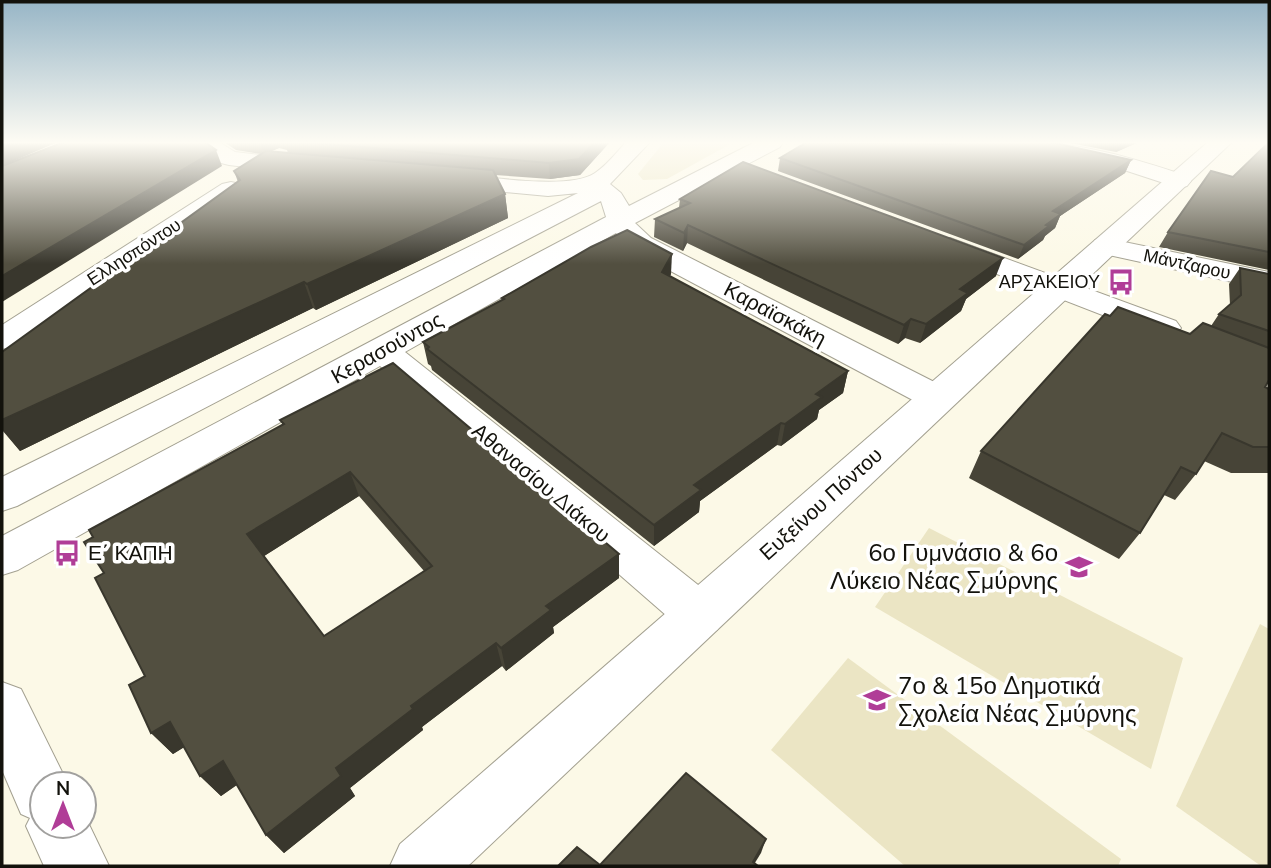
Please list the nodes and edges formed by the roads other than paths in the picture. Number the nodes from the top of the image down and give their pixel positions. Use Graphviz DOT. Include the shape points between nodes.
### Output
graph roads {
  1 [pos="241,183"];
  2 [pos="479,183"];
  3 [pos="600,183"];
  4 [pos="713,183"];
  5 [pos="1176,183"];
  6 [pos="596,188"];
  7 [pos="619,222"];
  8 [pos="925,236"];
  9 [pos="1105,246"];
  10 [pos="1269,281"];
  11 [pos="1059,287"];
  12 [pos="1193,338"];
  13 [pos="2,339"];
  14 [pos="382,351"];
  15 [pos="937,398"];
  16 [pos="2,495"];
  17 [pos="2,557"];
  18 [pos="700,615"];
  19 [pos="2,708"];
  20 [pos="31,770"];
  21 [pos="64,840"];
  22 [pos="76,866"];
  23 [pos="422,866"];
  1 -- 13 [label="street, Ελλησπόντου"];
  2 -- 6 [label="street"];
  3 -- 6 [label="street, Κερασούντος"];
  4 -- 7 [label="street, Κερασούντος"];
  5 -- 9 [label="street, Ευξείνου Πόντου"];
  6 -- 7 [label="street" via="616,203"];
  6 -- 16 [label="street, Κερασούντος"];
  7 -- 14 [label="street, Κερασούντος"];
  7 -- 15 [label="street, Καραϊσκάκη" via="641,244"];
  8 -- 11 [label="street"];
  9 -- 10 [label="street, Μάντζαρου"];
  9 -- 11 [label="street, Ευξείνου Πόντου"];
  11 -- 12 [label="street"];
  11 -- 15 [label="street, Ευξείνου Πόντου"];
  14 -- 17 [label="street, Κερασούντος"];
  14 -- 18 [label="street, Αθανασίου Διάκου"];
  15 -- 18 [label="street, Ευξείνου Πόντου"];
  18 -- 23 [label="street, Ευξείνου Πόντου"];
  19 -- 20 [label="street"];
  21 -- 22 [label="street"];
}
